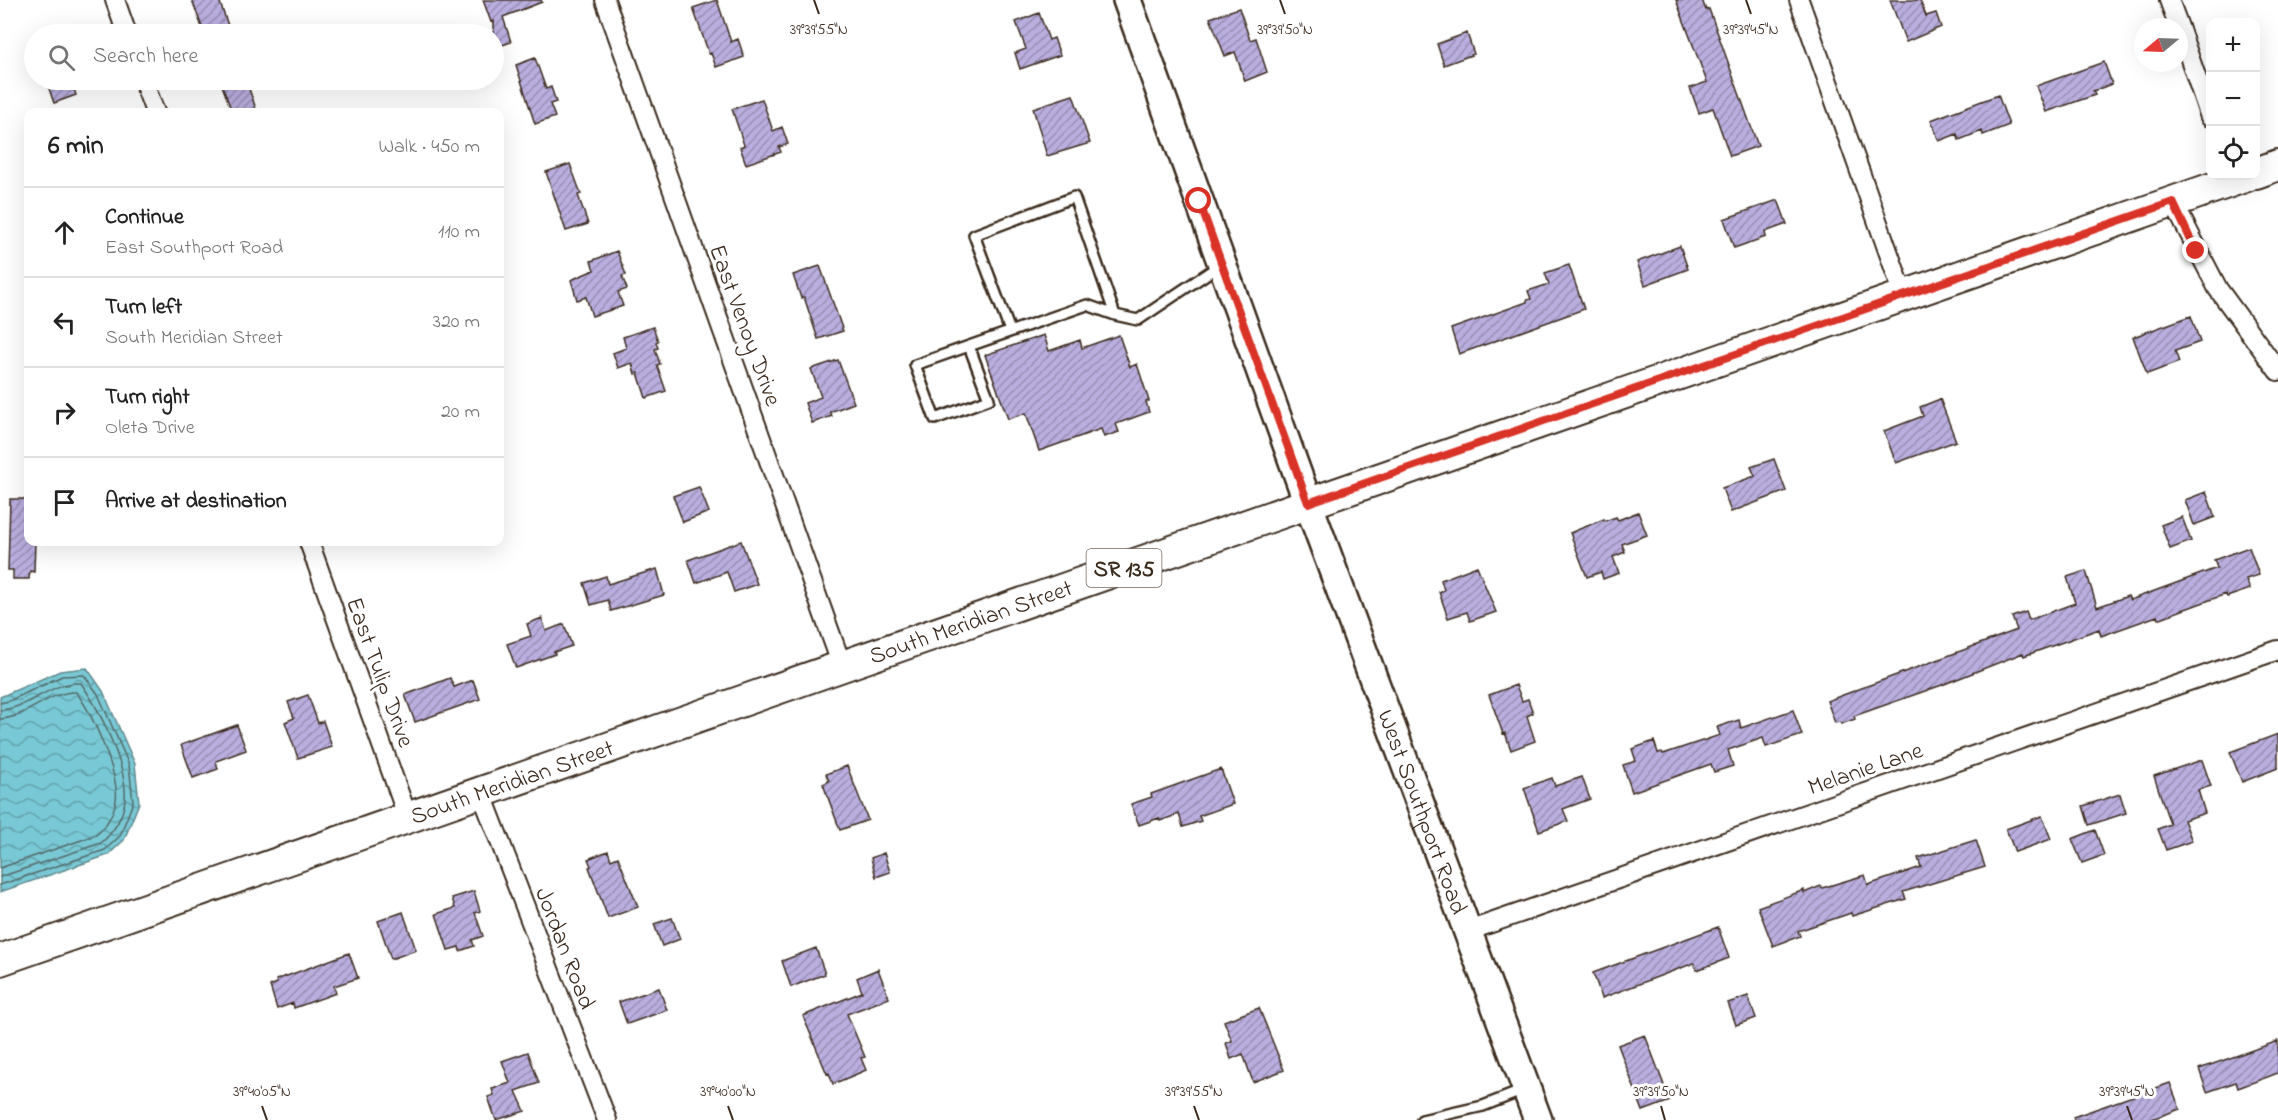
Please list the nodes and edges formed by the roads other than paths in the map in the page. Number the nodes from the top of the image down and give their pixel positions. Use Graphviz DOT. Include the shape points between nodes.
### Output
graph roads {
  1 [pos="115,0"];
  2 [pos="605,0"];
  3 [pos="1127,0"];
  4 [pos="1799,0"];
  5 [pos="2169,0"];
  6 [pos="2176,18"];
  7 [pos="123,24"];
  8 [pos="2188,52"];
  9 [pos="147,90"];
  10 [pos="2206,103"];
  11 [pos="154,108"];
  12 [pos="2278,165"];
  13 [pos="2260,170"];
  14 [pos="2231,180"];
  15 [pos="2173,202"];
  16 [pos="1222,264"];
  17 [pos="1904,296"];
  18 [pos="1115,315"];
  19 [pos="1010,331"];
  20 [pos="969,346"];
  21 [pos="2278,371"];
  22 [pos="1308,503"];
  23 [pos="310,546"];
  24 [pos="2278,650"];
  25 [pos="842,666"];
  26 [pos="481,792"];
  27 [pos="408,818"];
  28 [pos="1468,931"];
  29 [pos="0,960"];
  30 [pos="1526,1089"];
  31 [pos="607,1120"];
  32 [pos="1422,1120"];
  33 [pos="1538,1120"];
  1 -- 7 [label="street"];
  2 -- 25 [label="street, East Venoy Drive"];
  3 -- 16 [label="main road, West Southport Road"];
  4 -- 17 [label="street"];
  5 -- 6 [label="street"];
  8 -- 10 [label="street"];
  9 -- 11 [label="street"];
  12 -- 13 [label="main road, South Meridian Street / SR 135"];
  14 -- 15 [label="main road, South Meridian Street / SR 135"];
  15 -- 17 [label="main road, South Meridian Street / SR 135"];
  15 -- 21 [label="street" via="2218,289"];
  16 -- 18 [label="lane" via="1138,320"];
  16 -- 22 [label="main road, West Southport Road"];
  17 -- 22 [label="main road, South Meridian Street / SR 135"];
  18 -- 19 [label="lane" via="1087,305"];
  18 -- 19 [label="lane" via="1074,198 974,235"];
  19 -- 20 [label="lane"];
  20 -- 20 [label="lane" via="989,399 935,419 915,364"];
  22 -- 25 [label="main road, South Meridian Street / SR 135"];
  22 -- 28 [label="main road, West Southport Road"];
  23 -- 27 [label="street, East Tulip Drive"];
  24 -- 28 [label="street, Melanie Lane"];
  25 -- 26 [label="main road, South Meridian Street / SR 135"];
  26 -- 27 [label="main road, South Meridian Street / SR 135"];
  26 -- 31 [label="street, Jordan Road"];
  27 -- 29 [label="main road, South Meridian Street / SR 135"];
  28 -- 30 [label="main road, West Southport Road"];
  30 -- 32 [label="lane" via="1483,1106"];
  30 -- 33 [label="main road, West Southport Road"];
}
